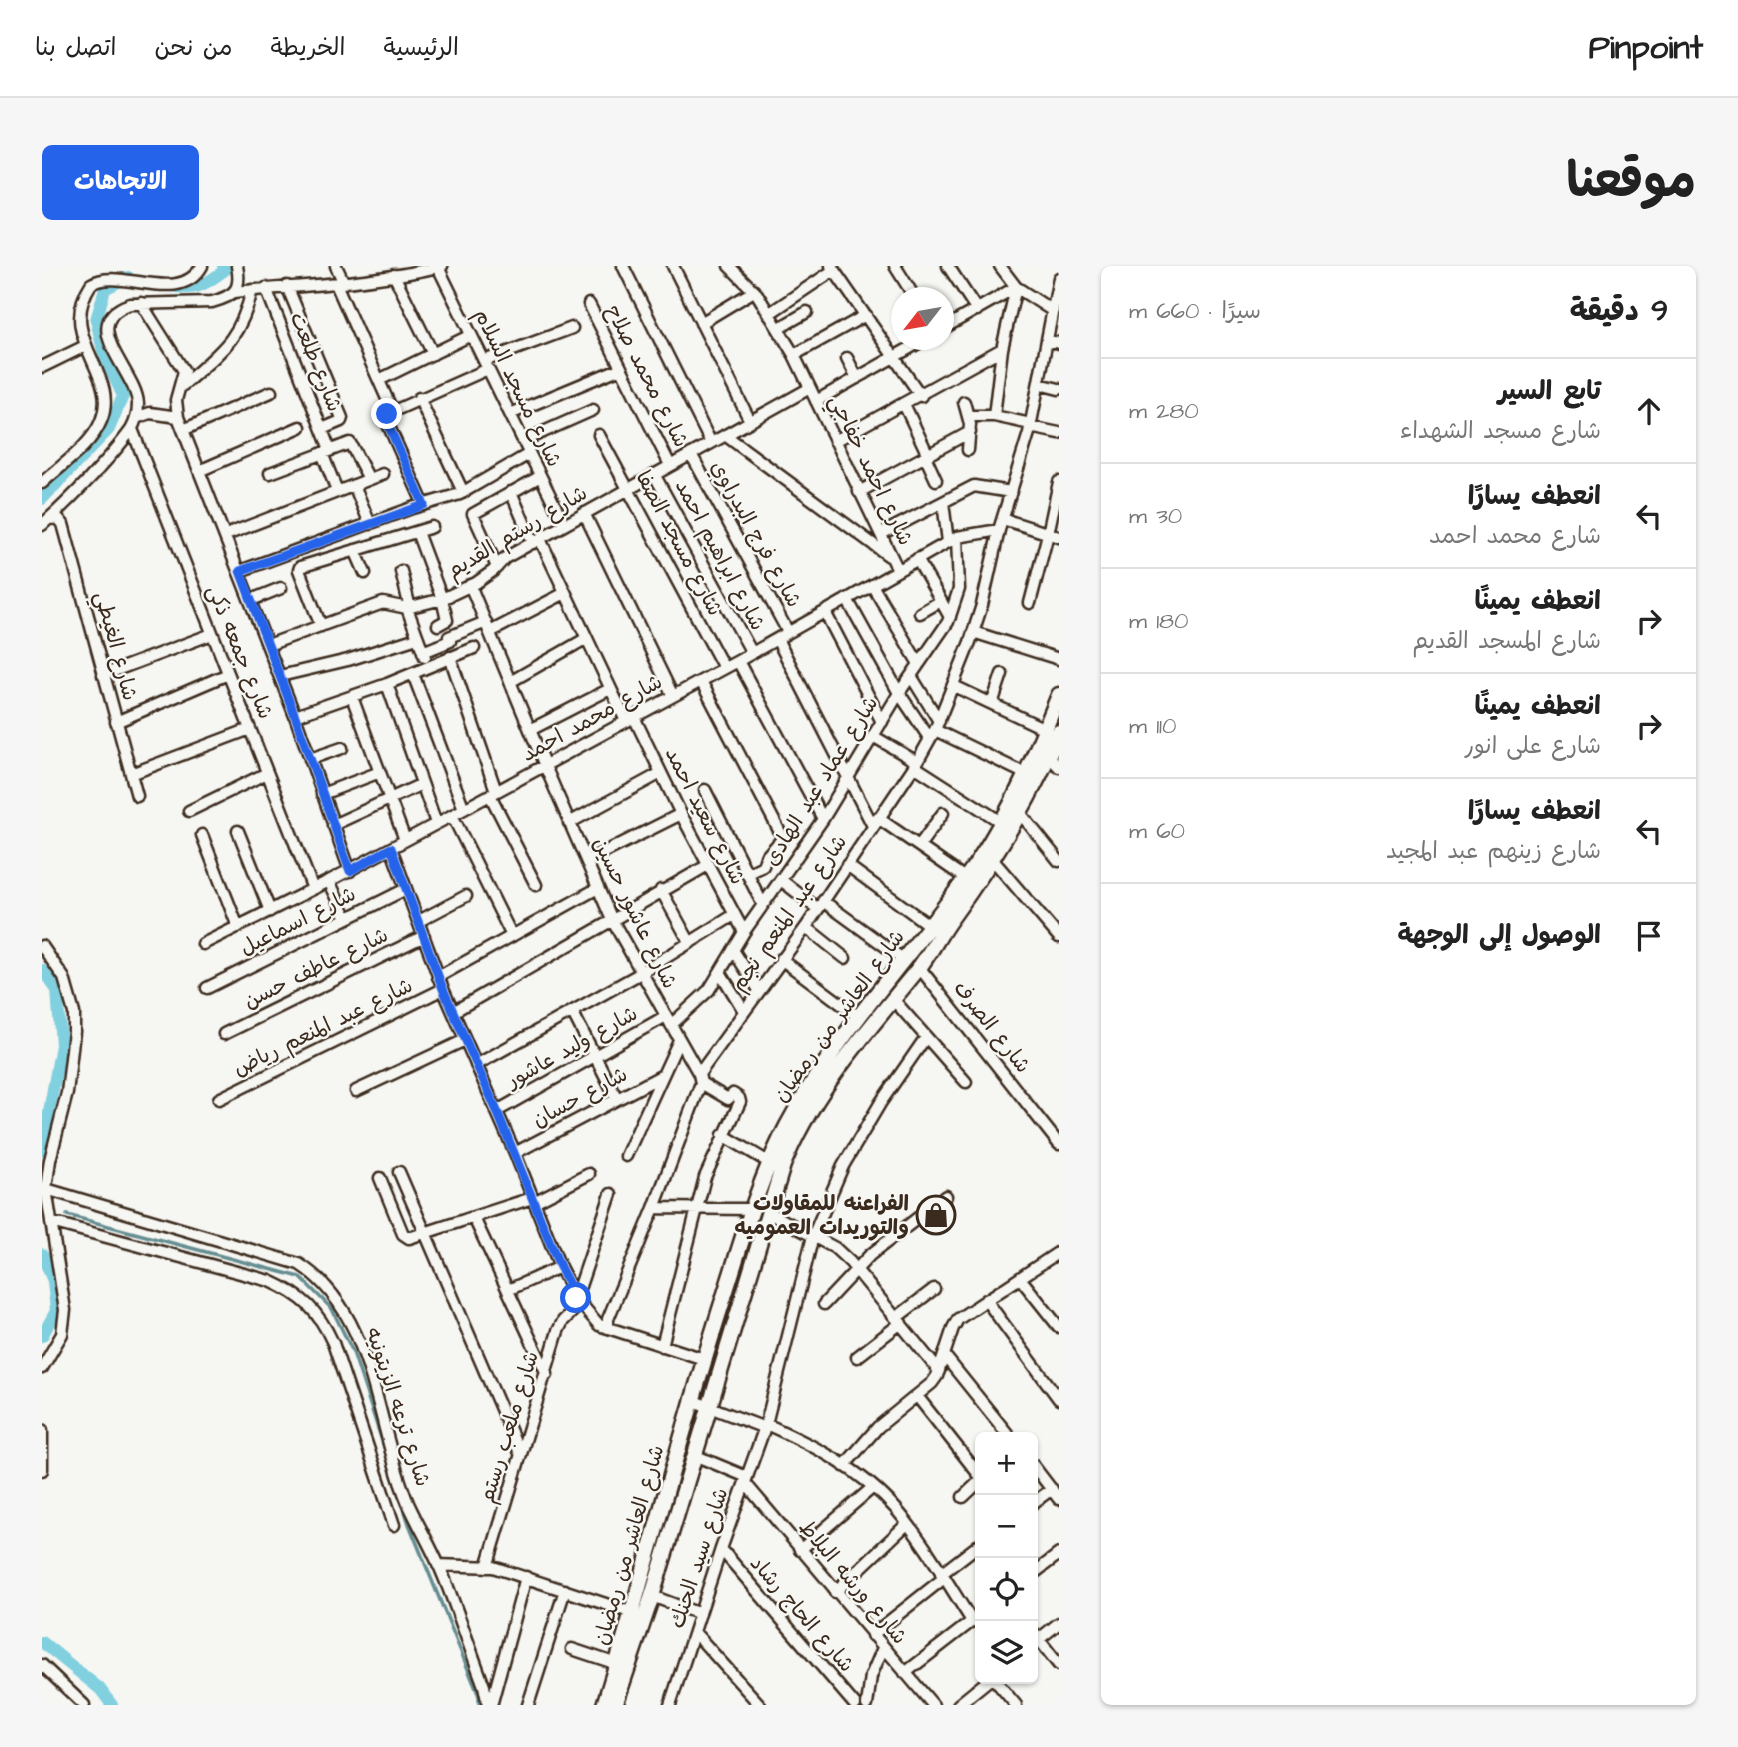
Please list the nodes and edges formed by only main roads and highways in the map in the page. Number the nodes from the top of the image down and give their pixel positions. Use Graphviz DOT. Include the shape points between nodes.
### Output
graph roads {
  1 [pos="1059,695"];
  2 [pos="1052,730"];
  3 [pos="1054,762"];
  4 [pos="935,930"];
  5 [pos="604,1705"];
  6 [pos="615,1705"];
  1 -- 2 [label="main road, شارع العاشر من رمضان"];
  2 -- 3 [label="main road, شارع العاشر من رمضان"];
  2 -- 4 [label="main road, شارع العاشر من رمضان"];
  3 -- 4 [label="main road, شارع العاشر من رمضان" via="993,860"];
  4 -- 5 [label="main road, شارع العاشر من رمضان" via="904,960 810,1086 770,1163 691,1401"];
  4 -- 6 [label="main road, شارع العاشر من رمضان" via="919,967 843,1059 797,1132 783,1165"];
}
